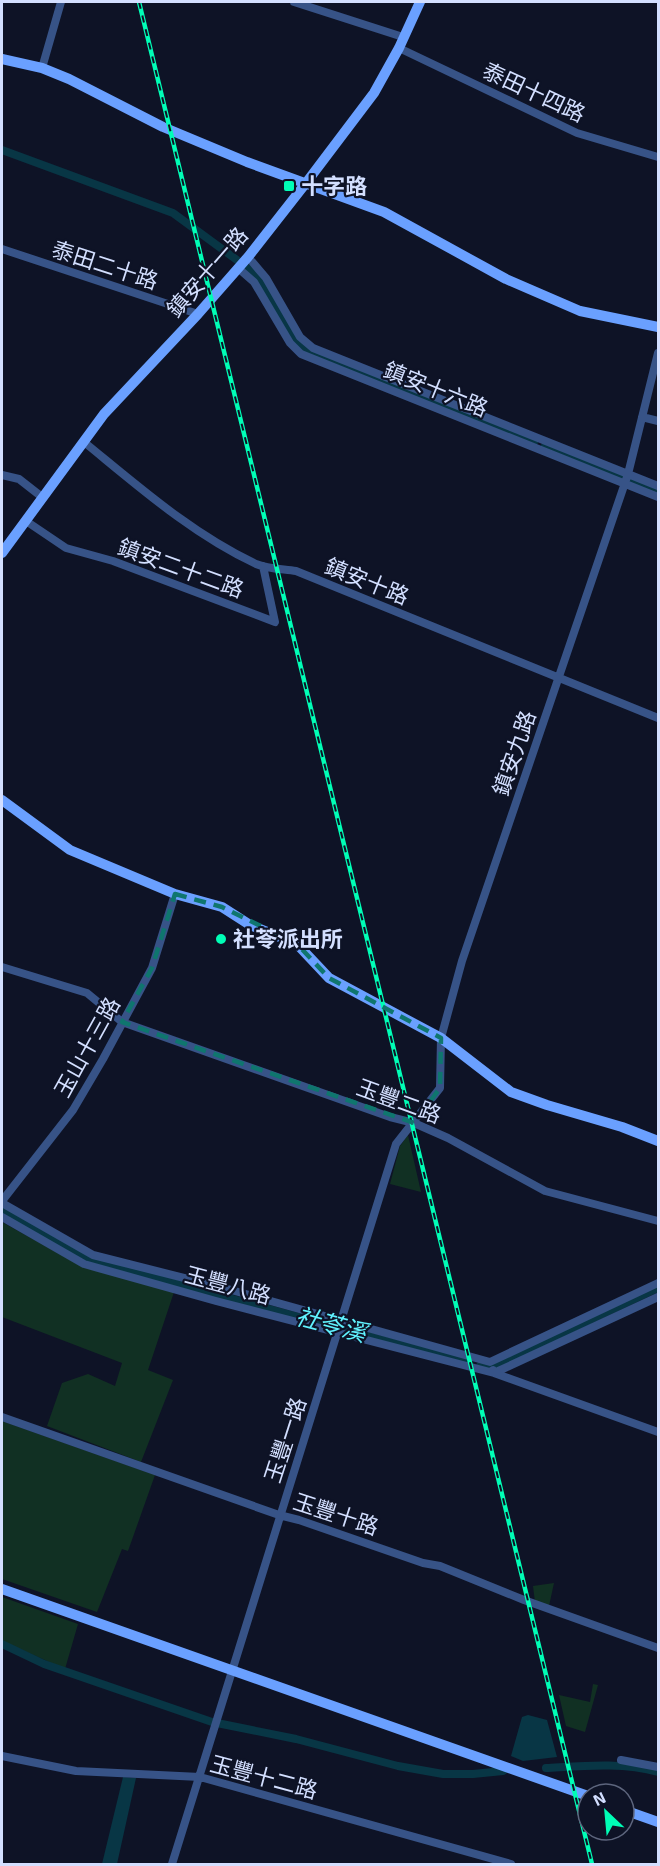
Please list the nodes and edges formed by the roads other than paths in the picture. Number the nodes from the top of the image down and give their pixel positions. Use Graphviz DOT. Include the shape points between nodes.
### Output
graph roads {
  1 [pos="61,2"];
  2 [pos="294,2"];
  3 [pos="420,2"];
  4 [pos="403,37"];
  5 [pos="399,48"];
  6 [pos="2,58"];
  7 [pos="42,68"];
  8 [pos="658,157"];
  9 [pos="306,183"];
  10 [pos="2,249"];
  11 [pos="248,257"];
  12 [pos="238,268"];
  13 [pos="198,314"];
  14 [pos="658,327"];
  15 [pos="658,353"];
  16 [pos="642,417"];
  17 [pos="658,421"];
  18 [pos="84,442"];
  19 [pos="2,475"];
  20 [pos="626,479"];
  21 [pos="658,486"];
  22 [pos="42,497"];
  23 [pos="658,497"];
  24 [pos="26,521"];
  25 [pos="2,553"];
  26 [pos="263,566"];
  27 [pos="558,679"];
  28 [pos="658,718"];
  29 [pos="2,800"];
  30 [pos="176,894"];
  31 [pos="2,967"];
  32 [pos="122,1022"];
  33 [pos="441,1038"];
  34 [pos="414,1123"];
  35 [pos="658,1141"];
  36 [pos="2,1202"];
  37 [pos="2,1217"];
  38 [pos="658,1221"];
  39 [pos="658,1283"];
  40 [pos="658,1297"];
  41 [pos="340,1327"];
  42 [pos="492,1367"];
  43 [pos="2,1416"];
  44 [pos="658,1432"];
  45 [pos="279,1515"];
  46 [pos="2,1589"];
  47 [pos="658,1648"];
  48 [pos="231,1670"];
  49 [pos="2,1758"];
  50 [pos="621,1760"];
  51 [pos="658,1767"];
  52 [pos="200,1777"];
  53 [pos="576,1792"];
  54 [pos="636,1814"];
  55 [pos="658,1822"];
  56 [pos="172,1864"];
  57 [pos="511,1864"];
  1 -- 7 [label="street"];
  2 -- 4 [label="street"];
  3 -- 4 [label="street, 鎮安十一路"];
  4 -- 5 [label="street, 鎮安十一路"];
  5 -- 8 [label="street, 泰田十四路" via="577,133"];
  5 -- 9 [label="street, 鎮安十一路" via="375,93"];
  6 -- 7 [label="street"];
  7 -- 9 [label="street" via="163,127"];
  9 -- 11 [label="street, 鎮安十一路"];
  9 -- 14 [label="street" via="384,212 506,279 580,310"];
  10 -- 13 [label="street, 泰田二十路"];
  11 -- 12 [label="street, 鎮安十一路"];
  11 -- 20 [label="street" via="266,278 300,337 313,348"];
  12 -- 13 [label="street, 鎮安十一路"];
  12 -- 20 [label="street, 鎮安十六路" via="254,282 290,343 302,354"];
  13 -- 18 [label="street, 鎮安十一路" via="104,414"];
  15 -- 16 [label="street, 鎮安九路"];
  16 -- 17 [label="street"];
  16 -- 20 [label="street, 鎮安九路"];
  18 -- 22 [label="street, 鎮安十一路"];
  18 -- 26 [label="street, 鎮安十路" via="162,506"];
  19 -- 22 [label="street" via="19,479"];
  20 -- 21 [label="street"];
  20 -- 23 [label="street, 鎮安十六路"];
  20 -- 27 [label="street, 鎮安九路"];
  22 -- 24 [label="street, 鎮安十一路"];
  24 -- 25 [label="street, 鎮安十一路"];
  24 -- 26 [label="street, 鎮安二十二路" via="66,548 113,561 275,622"];
  26 -- 27 [label="street, 鎮安十路" via="297,571"];
  27 -- 28 [label="street, 鎮安十路"];
  27 -- 33 [label="street, 鎮安九路" via="462,961"];
  29 -- 30 [label="street" via="70,850"];
  30 -- 32 [label="street, 玉山十三路" via="152,968"];
  30 -- 33 [label="street" via="222,907 250,925 297,944 329,978"];
  31 -- 32 [label="street" via="87,993"];
  32 -- 34 [label="street, 玉豐二路"];
  32 -- 36 [label="street, 玉山十三路" via="73,1110"];
  33 -- 34 [label="street, 玉豐一路" via="440,1088"];
  33 -- 35 [label="street" via="511,1092"];
  34 -- 38 [label="street, 玉豐二路" via="545,1191"];
  34 -- 41 [label="street, 玉豐一路" via="396,1144"];
  36 -- 41 [label="street" via="93,1255 224,1288"];
  37 -- 41 [label="street, 玉豐八路" via="84,1264"];
  39 -- 42 [label="street"];
  40 -- 42 [label="street"];
  41 -- 42 [label="street, 玉豐八路"];
  41 -- 45 [label="street, 玉豐一路"];
  42 -- 44 [label="street, 玉豐八路"];
  43 -- 45 [label="street, 玉豐十路"];
  45 -- 47 [label="street, 玉豐十路" via="440,1566"];
  45 -- 48 [label="street, 玉豐一路"];
  46 -- 48 [label="street"];
  48 -- 52 [label="street, 玉豐一路"];
  48 -- 53 [label="street"];
  49 -- 52 [label="street, 玉豐十二路" via="76,1771"];
  50 -- 51 [label="street"];
  52 -- 56 [label="street, 玉豐一路"];
  52 -- 57 [label="street, 玉豐十二路"];
  54 -- 55 [label="street"];
}
